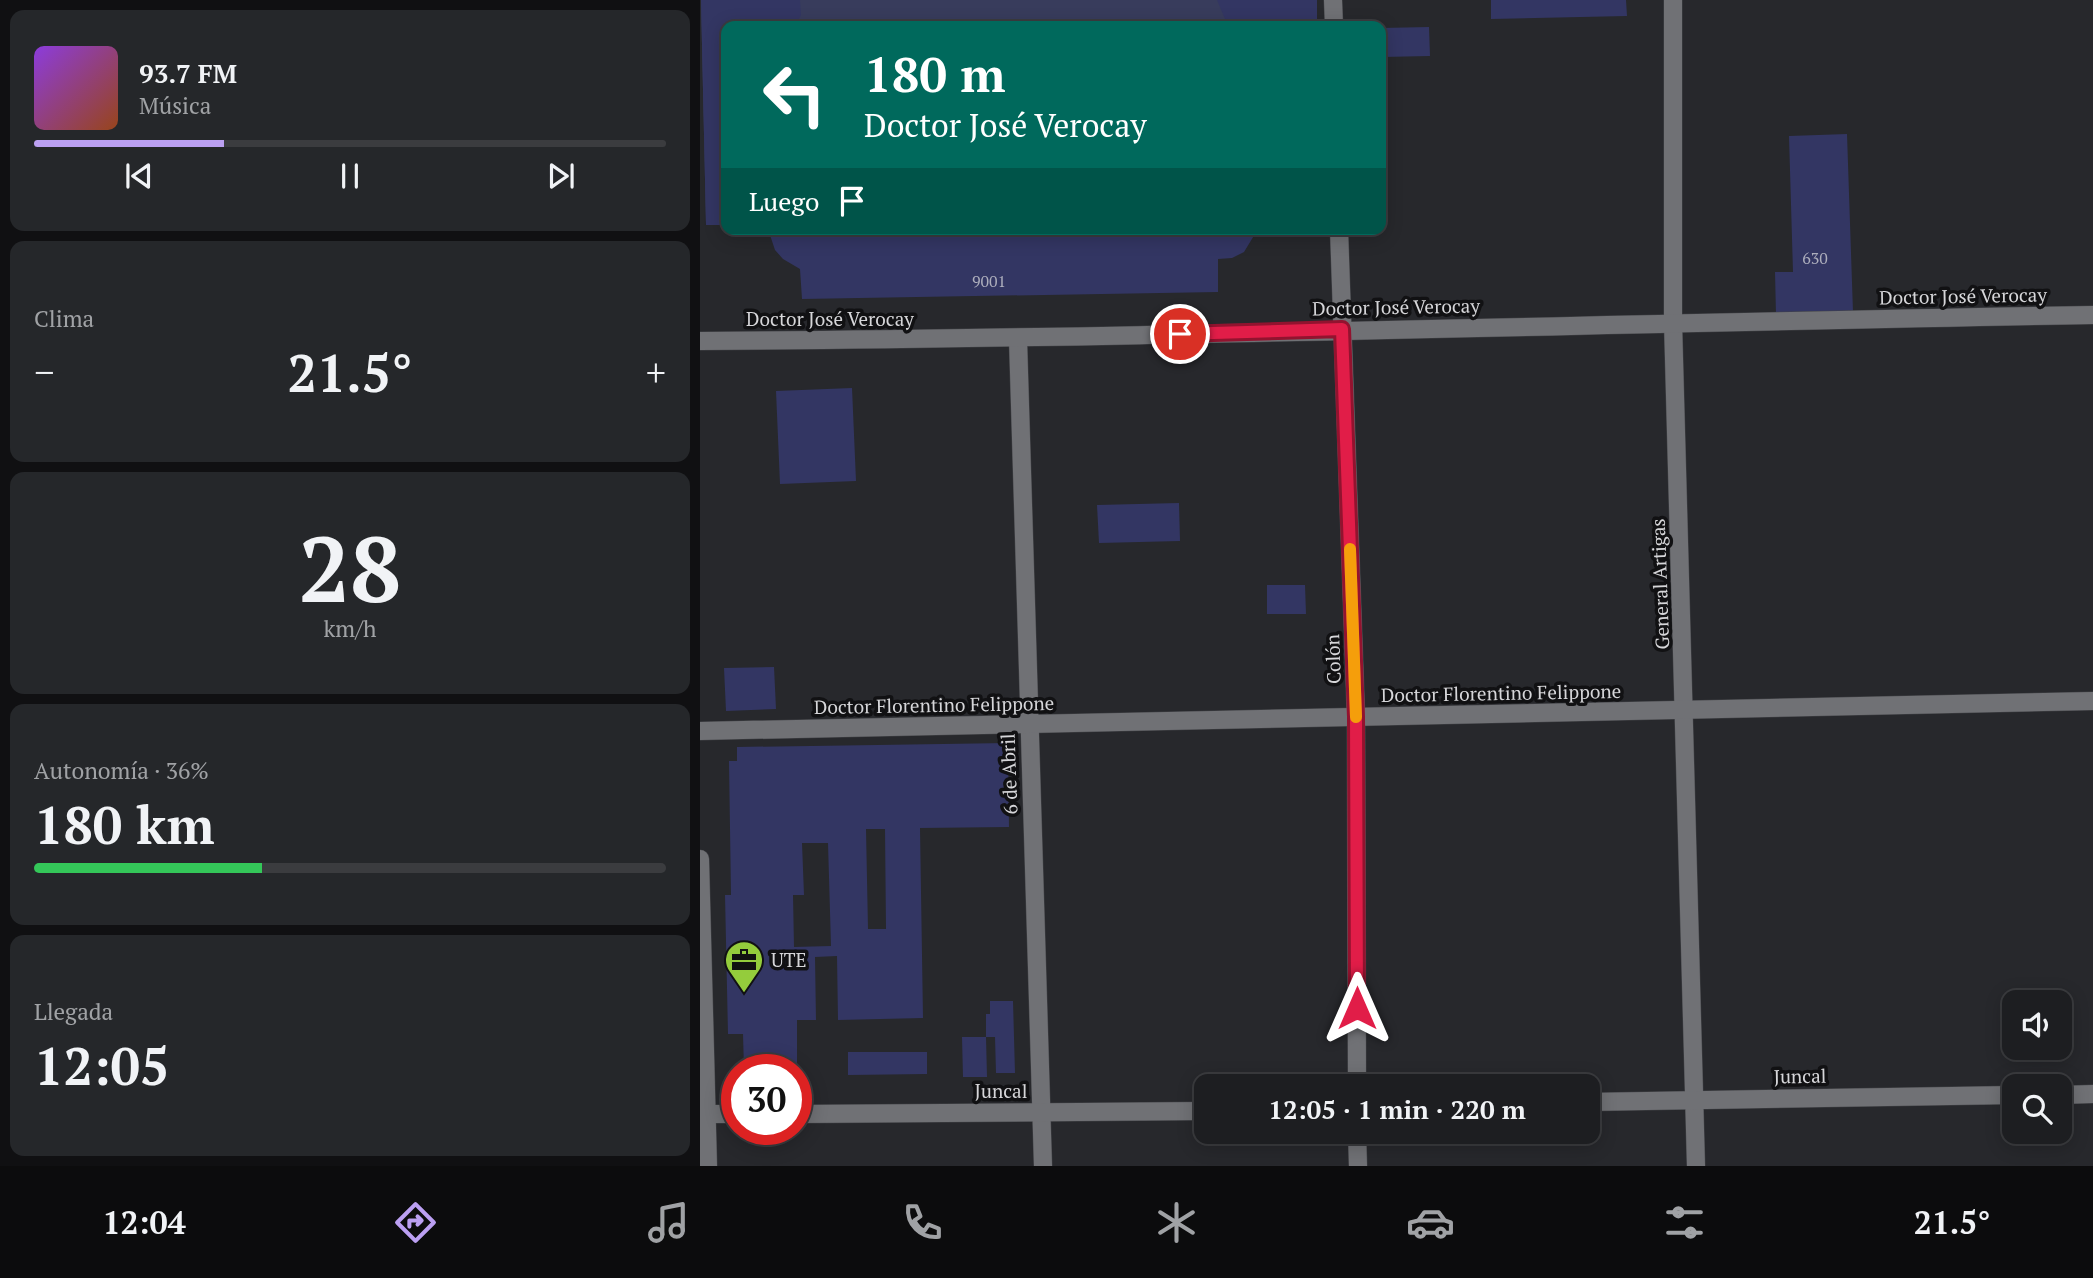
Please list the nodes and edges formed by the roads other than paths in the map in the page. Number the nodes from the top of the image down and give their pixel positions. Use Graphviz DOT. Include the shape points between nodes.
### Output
graph roads {
  1 [pos="1333,0"];
  2 [pos="1673,0"];
  3 [pos="1334,21"];
  4 [pos="1339,235"];
  5 [pos="2093,314"];
  6 [pos="1673,322"];
  7 [pos="1342,329"];
  8 [pos="1018,339"];
  9 [pos="700,341"];
  10 [pos="2093,701"];
  11 [pos="1685,710"];
  12 [pos="1356,717"];
  13 [pos="1028,724"];
  14 [pos="700,731"];
  15 [pos="700,859"];
  16 [pos="1357,1074"];
  17 [pos="2093,1094"];
  18 [pos="2002,1095"];
  19 [pos="2072,1095"];
  20 [pos="1695,1098"];
  21 [pos="1600,1102"];
  22 [pos="1194,1111"];
  23 [pos="1042,1112"];
  24 [pos="703,1114"];
  25 [pos="721,1114"];
  26 [pos="812,1114"];
  27 [pos="1357,1144"];
  28 [pos="708,1166"];
  29 [pos="1043,1166"];
  30 [pos="1358,1166"];
  31 [pos="1696,1166"];
  1 -- 3 [label="street"];
  2 -- 6 [label="street, General Artigas"];
  4 -- 7 [label="street, Colón"];
  5 -- 6 [label="street, Doctor José Verocay"];
  6 -- 7 [label="street, Doctor José Verocay"];
  6 -- 11 [label="street, General Artigas"];
  7 -- 8 [label="street, Doctor José Verocay"];
  7 -- 12 [label="street, Colón"];
  8 -- 9 [label="street, Doctor José Verocay"];
  8 -- 13 [label="street, 6 de Abril"];
  10 -- 11 [label="street, Doctor Florentino Felippone"];
  11 -- 12 [label="street, Doctor Florentino Felippone"];
  11 -- 20 [label="street, General Artigas"];
  12 -- 13 [label="street, Doctor Florentino Felippone"];
  12 -- 16 [label="street, Colón"];
  13 -- 14 [label="street, Doctor Florentino Felippone"];
  13 -- 23 [label="street, 6 de Abril"];
  15 -- 24 [label="street"];
  17 -- 19 [label="street"];
  18 -- 20 [label="street, Juncal"];
  20 -- 21 [label="street, Juncal"];
  20 -- 31 [label="street, General Artigas"];
  22 -- 23 [label="street, Juncal"];
  23 -- 26 [label="street, Juncal"];
  23 -- 29 [label="street, 6 de Abril"];
  24 -- 25 [label="street"];
  24 -- 28 [label="street"];
  27 -- 30 [label="street"];
}
